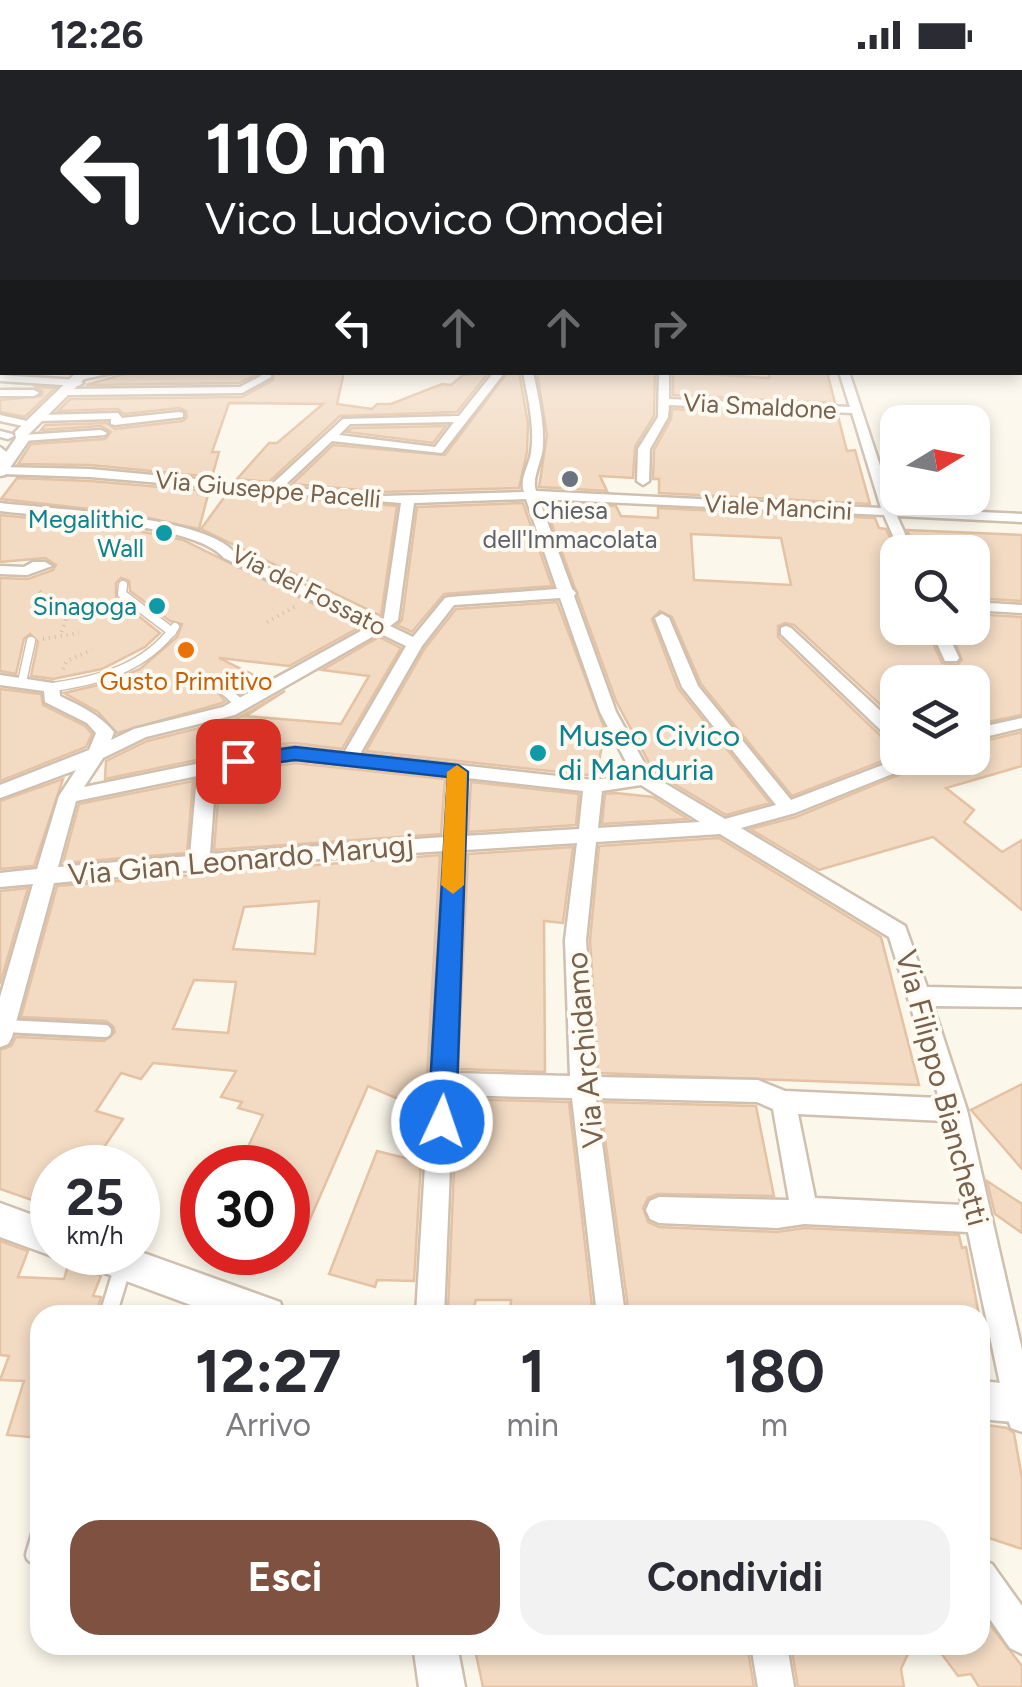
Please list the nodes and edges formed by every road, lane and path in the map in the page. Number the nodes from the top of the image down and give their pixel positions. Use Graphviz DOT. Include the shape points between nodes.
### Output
graph roads {
  1 [pos="103,375"];
  2 [pos="266,375"];
  3 [pos="498,375"];
  4 [pos="529,375"];
  5 [pos="664,375"];
  6 [pos="845,375"];
  7 [pos="0,378"];
  8 [pos="76,384"];
  9 [pos="0,393"];
  10 [pos="665,402"];
  11 [pos="856,410"];
  12 [pos="179,416"];
  13 [pos="0,418"];
  14 [pos="462,419"];
  15 [pos="101,433"];
  16 [pos="15,435"];
  17 [pos="330,438"];
  18 [pos="1,468"];
  19 [pos="643,481"];
  20 [pos="880,484"];
  21 [pos="273,490"];
  22 [pos="534,495"];
  23 [pos="408,500"];
  24 [pos="0,507"];
  25 [pos="880,512"];
  26 [pos="956,515"];
  27 [pos="1022,518"];
  28 [pos="45,566"];
  29 [pos="0,570"];
  30 [pos="122,585"];
  31 [pos="40,592"];
  32 [pos="569,593"];
  33 [pos="314,596"];
  34 [pos="990,607"];
  35 [pos="1022,610"];
  36 [pos="662,618"];
  37 [pos="267,622"];
  38 [pos="379,628"];
  39 [pos="786,631"];
  40 [pos="79,633"];
  41 [pos="60,636"];
  42 [pos="31,642"];
  43 [pos="415,644"];
  44 [pos="945,645"];
  45 [pos="951,658"];
  46 [pos="0,680"];
  47 [pos="22,682"];
  48 [pos="53,687"];
  49 [pos="223,690"];
  50 [pos="241,704"];
  51 [pos="880,719"];
  52 [pos="1022,723"];
  53 [pos="990,731"];
  54 [pos="96,753"];
  55 [pos="348,760"];
  56 [pos="207,768"];
  57 [pos="458,772"];
  58 [pos="880,772"];
  59 [pos="644,780"];
  60 [pos="593,786"];
  61 [pos="0,792"];
  62 [pos="68,796"];
  63 [pos="788,808"];
  64 [pos="722,826"];
  65 [pos="590,835"];
  66 [pos="454,842"];
  67 [pos="199,864"];
  68 [pos="45,876"];
  69 [pos="0,880"];
  70 [pos="919,996"];
  71 [pos="1022,998"];
  72 [pos="105,1030"];
  73 [pos="2,1032"];
  74 [pos="444,1084"];
  75 [pos="586,1089"];
  76 [pos="784,1102"];
  77 [pos="955,1110"];
  78 [pos="659,1210"];
  79 [pos="804,1211"];
  80 [pos="978,1219"];
  81 [pos="0,1220"];
  82 [pos="30,1231"];
  83 [pos="108,1275"];
  84 [pos="155,1275"];
  85 [pos="108,1305"];
  86 [pos="239,1305"];
  87 [pos="431,1305"];
  88 [pos="611,1305"];
  89 [pos="990,1402"];
  90 [pos="1021,1408"];
  91 [pos="990,1590"];
  92 [pos="1022,1636"];
  93 [pos="436,1655"];
  94 [pos="771,1655"];
  95 [pos="442,1687"];
  96 [pos="776,1687"];
  1 -- 8 [label="street"];
  2 -- 8 [label="street" via="242,390"];
  3 -- 14 [label="street"];
  4 -- 22 [label="street" via="537,415 538,464 527,484"];
  5 -- 10 [label="street"];
  6 -- 11 [label="street"];
  7 -- 8 [label="street"];
  8 -- 9 [label="street"];
  8 -- 16 [label="street"];
  10 -- 11 [label="street, Via Smaldone"];
  10 -- 19 [label="street" via="644,449"];
  11 -- 20 [label="street"];
  12 -- 16 [label="street" via="115,422 118,416"];
  13 -- 16 [label="street"];
  14 -- 17 [label="street" via="347,421"];
  14 -- 17 [label="street" via="438,451"];
  15 -- 16 [label="street"];
  16 -- 18 [label="street"];
  17 -- 21 [label="street"];
  18 -- 21 [label="street, Via Giuseppe Pacelli"];
  21 -- 23 [label="street, Via Giuseppe Pacelli"];
  22 -- 23 [label="street, Via Giuseppe Pacelli"];
  22 -- 25 [label="street, Viale Mancini"];
  22 -- 32 [label="street"];
  23 -- 38 [label="street" via="390,620"];
  24 -- 33 [label="street, Via del Fossato" via="173,528 216,543"];
  26 -- 27 [label="street, Viale Mancini"];
  28 -- 29 [label="street"];
  30 -- 48 [label="lane" via="122,594 173,629 147,660"];
  31 -- 41 [label="path" via="67,616"];
  32 -- 43 [label="street" via="450,600"];
  32 -- 59 [label="street" via="608,712"];
  33 -- 37 [label="path"];
  33 -- 38 [label="street, Via del Fossato"];
  34 -- 35 [label="street"];
  36 -- 63 [label="street" via="690,687"];
  38 -- 43 [label="street, Via del Fossato"];
  38 -- 50 [label="street"];
  39 -- 51 [label="street"];
  40 -- 41 [label="path"];
  41 -- 42 [label="path"];
  42 -- 47 [label="lane"];
  43 -- 55 [label="street"];
  44 -- 45 [label="street"];
  46 -- 47 [label="street"];
  47 -- 48 [label="street"];
  48 -- 54 [label="street" via="52,698 106,732"];
  49 -- 50 [label="lane"];
  50 -- 54 [label="street"];
  52 -- 53 [label="street"];
  54 -- 61 [label="street"];
  54 -- 62 [label="street"];
  55 -- 56 [label="street" via="295,753"];
  55 -- 57 [label="street"];
  56 -- 62 [label="street"];
  56 -- 67 [label="street"];
  57 -- 60 [label="street"];
  57 -- 66 [label="street"];
  58 -- 63 [label="street, Via Gian Leonardo Marugj"];
  59 -- 60 [label="street"];
  59 -- 64 [label="street, Via Filippo Bianchetti"];
  60 -- 65 [label="street, Via Archidamo"];
  62 -- 68 [label="street"];
  63 -- 64 [label="street, Via Gian Leonardo Marugj"];
  64 -- 65 [label="street, Via Gian Leonardo Marugj"];
  64 -- 70 [label="street, Via Filippo Bianchetti" via="898,932"];
  65 -- 66 [label="street, Via Gian Leonardo Marugj"];
  65 -- 75 [label="street, Via Archidamo" via="578,883 576,963"];
  66 -- 67 [label="street, Via Gian Leonardo Marugj"];
  66 -- 74 [label="street"];
  67 -- 68 [label="street, Via Gian Leonardo Marugj"];
  68 -- 69 [label="street, Via Gian Leonardo Marugj"];
  68 -- 73 [label="street"];
  70 -- 71 [label="street"];
  70 -- 77 [label="street, Via Filippo Bianchetti"];
  72 -- 73 [label="lane"];
  74 -- 75 [label="street"];
  74 -- 87 [label="street"];
  75 -- 76 [label="street" via="758,1091"];
  75 -- 88 [label="street, Via Archidamo"];
  76 -- 77 [label="street"];
  76 -- 79 [label="street"];
  77 -- 80 [label="street, Via Filippo Bianchetti"];
  78 -- 79 [label="street"];
  79 -- 80 [label="street"];
  80 -- 90 [label="street, Via Filippo Bianchetti"];
  81 -- 82 [label="street"];
  83 -- 85 [label="lane"];
  84 -- 86 [label="street"];
  89 -- 90 [label="street"];
  91 -- 92 [label="street"];
  93 -- 95 [label="street"];
  94 -- 96 [label="street"];
}
